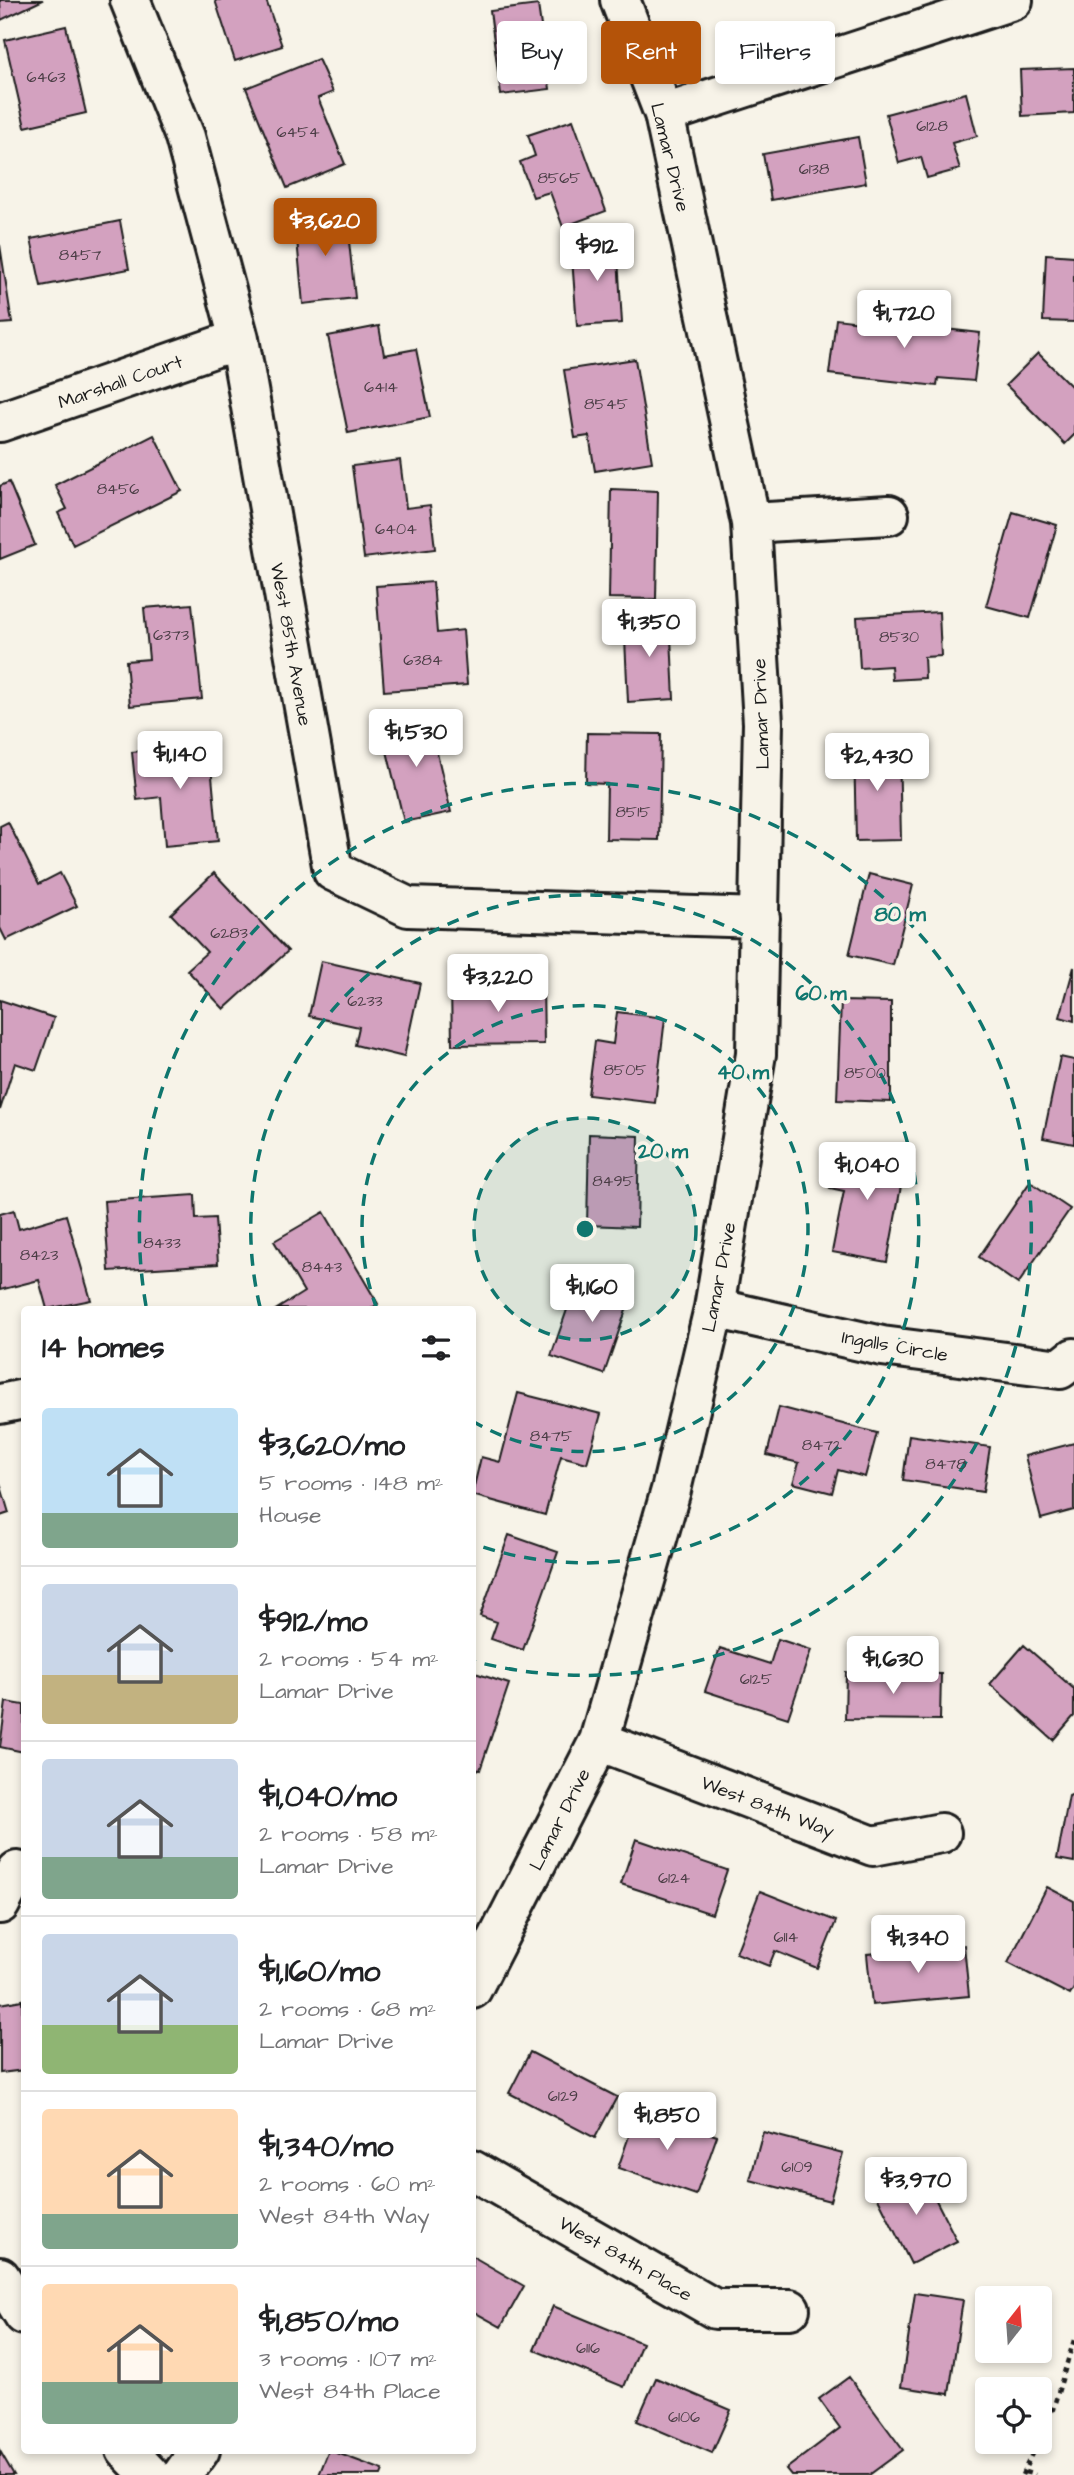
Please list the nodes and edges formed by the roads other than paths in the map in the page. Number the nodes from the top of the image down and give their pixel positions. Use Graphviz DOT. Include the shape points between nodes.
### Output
graph roads {
  1 [pos="130,0"];
  2 [pos="620,0"];
  3 [pos="1013,0"];
  4 [pos="664,114"];
  5 [pos="239,339"];
  6 [pos="0,422"];
  7 [pos="889,515"];
  8 [pos="751,523"];
  9 [pos="760,918"];
  10 [pos="714,1308"];
  11 [pos="1074,1358"];
  12 [pos="21,1400"];
  13 [pos="0,1404"];
  14 [pos="599,1741"];
  15 [pos="941,1833"];
  16 [pos="476,1981"];
  17 [pos="476,2172"];
  18 [pos="0,2277"];
  19 [pos="790,2309"];
  20 [pos="21,2310"];
  21 [pos="130,2454"];
  22 [pos="197,2454"];
  23 [pos="150,2475"];
  24 [pos="182,2475"];
  1 -- 5 [label="street, West 85th Avenue" via="184,138"];
  2 -- 4 [label="street, Lamar Drive"];
  3 -- 4 [label="street"];
  4 -- 8 [label="street, Lamar Drive"];
  5 -- 6 [label="street, Marshall Court"];
  5 -- 9 [label="street, West 85th Avenue" via="333,871 408,907"];
  7 -- 8 [label="street"];
  8 -- 9 [label="street, Lamar Drive" via="763,723"];
  9 -- 10 [label="street, Lamar Drive" via="755,1054"];
  10 -- 11 [label="street, Ingalls Circle" via="882,1346 1060,1369"];
  10 -- 14 [label="street, Lamar Drive" via="671,1490"];
  12 -- 13 [label="street"];
  14 -- 15 [label="street, West 84th Way" via="873,1846"];
  14 -- 16 [label="street, Lamar Drive"];
  17 -- 19 [label="street, West 84th Place" via="715,2309"];
  18 -- 20 [label="street"];
  21 -- 23 [label="street"];
  22 -- 24 [label="street"];
}
